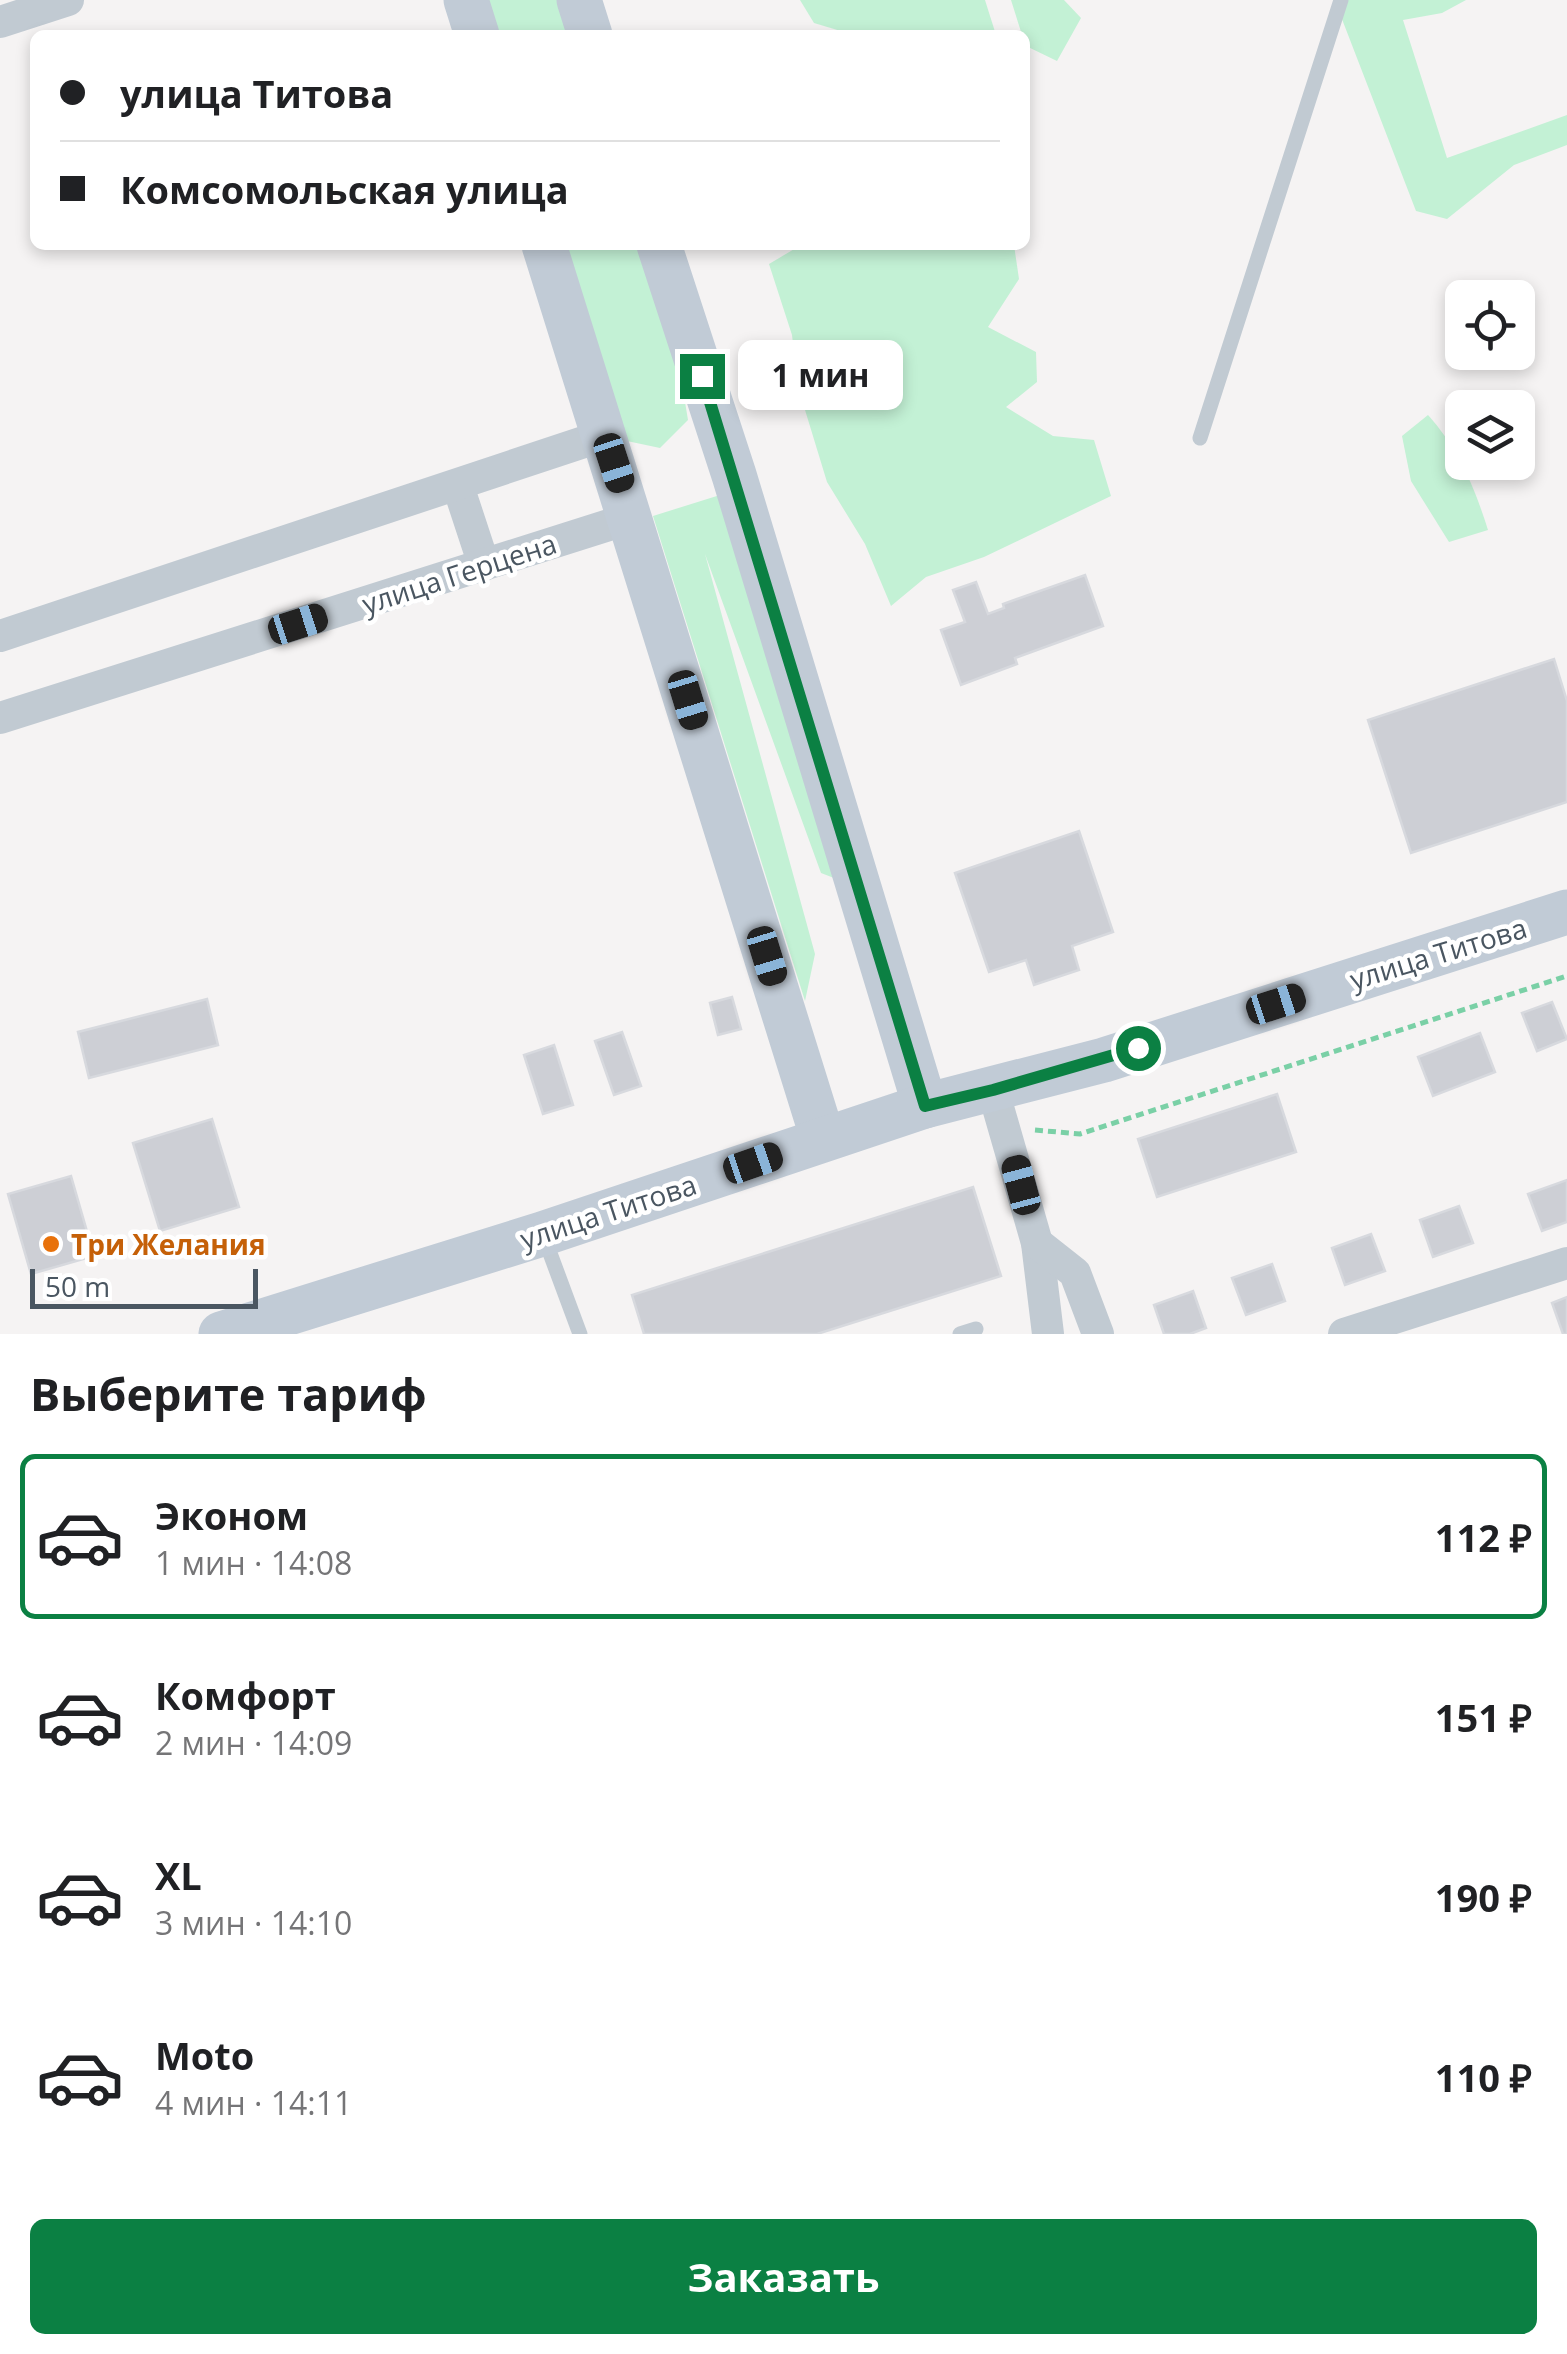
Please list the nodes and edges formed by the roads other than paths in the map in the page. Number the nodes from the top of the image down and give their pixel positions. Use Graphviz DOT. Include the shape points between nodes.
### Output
graph roads {
  1 [pos="68,0"];
  2 [pos="466,0"];
  3 [pos="579,0"];
  4 [pos="1342,0"];
  5 [pos="0,22"];
  6 [pos="475,30"];
  7 [pos="588,30"];
  8 [pos="546,250"];
  9 [pos="661,250"];
  10 [pos="605,435"];
  11 [pos="1200,438"];
  12 [pos="458,486"];
  13 [pos="632,518"];
  14 [pos="484,565"];
  15 [pos="0,636"];
  16 [pos="0,718"];
  17 [pos="1567,912"];
  18 [pos="925,1106"];
  19 [pos="999,1109"];
  20 [pos="823,1139"];
  21 [pos="542,1234"];
  22 [pos="1037,1243"];
  23 [pos="1567,1263"];
  24 [pos="221,1334"];
  25 [pos="580,1334"];
  26 [pos="1048,1334"];
  27 [pos="1098,1334"];
  28 [pos="1344,1334"];
  1 -- 5 [label="street"];
  2 -- 6 [label="street"];
  3 -- 7 [label="street"];
  4 -- 11 [label="lane"];
  8 -- 10 [label="street"];
  9 -- 18 [label="street"];
  10 -- 12 [label="street"];
  10 -- 13 [label="street"];
  12 -- 14 [label="street"];
  12 -- 15 [label="street"];
  13 -- 14 [label="street, улица Герцена"];
  13 -- 20 [label="street"];
  14 -- 16 [label="street, улица Герцена"];
  17 -- 19 [label="street, улица Титова" via="1104,1060"];
  18 -- 19 [label="street, улица Титова"];
  18 -- 20 [label="street, улица Титова"];
  19 -- 22 [label="street"];
  20 -- 21 [label="street, улица Титова"];
  21 -- 24 [label="street, улица Титова"];
  21 -- 25 [label="lane"];
  22 -- 26 [label="street"];
  22 -- 27 [label="street" via="1076,1272"];
  23 -- 28 [label="street"];
}
